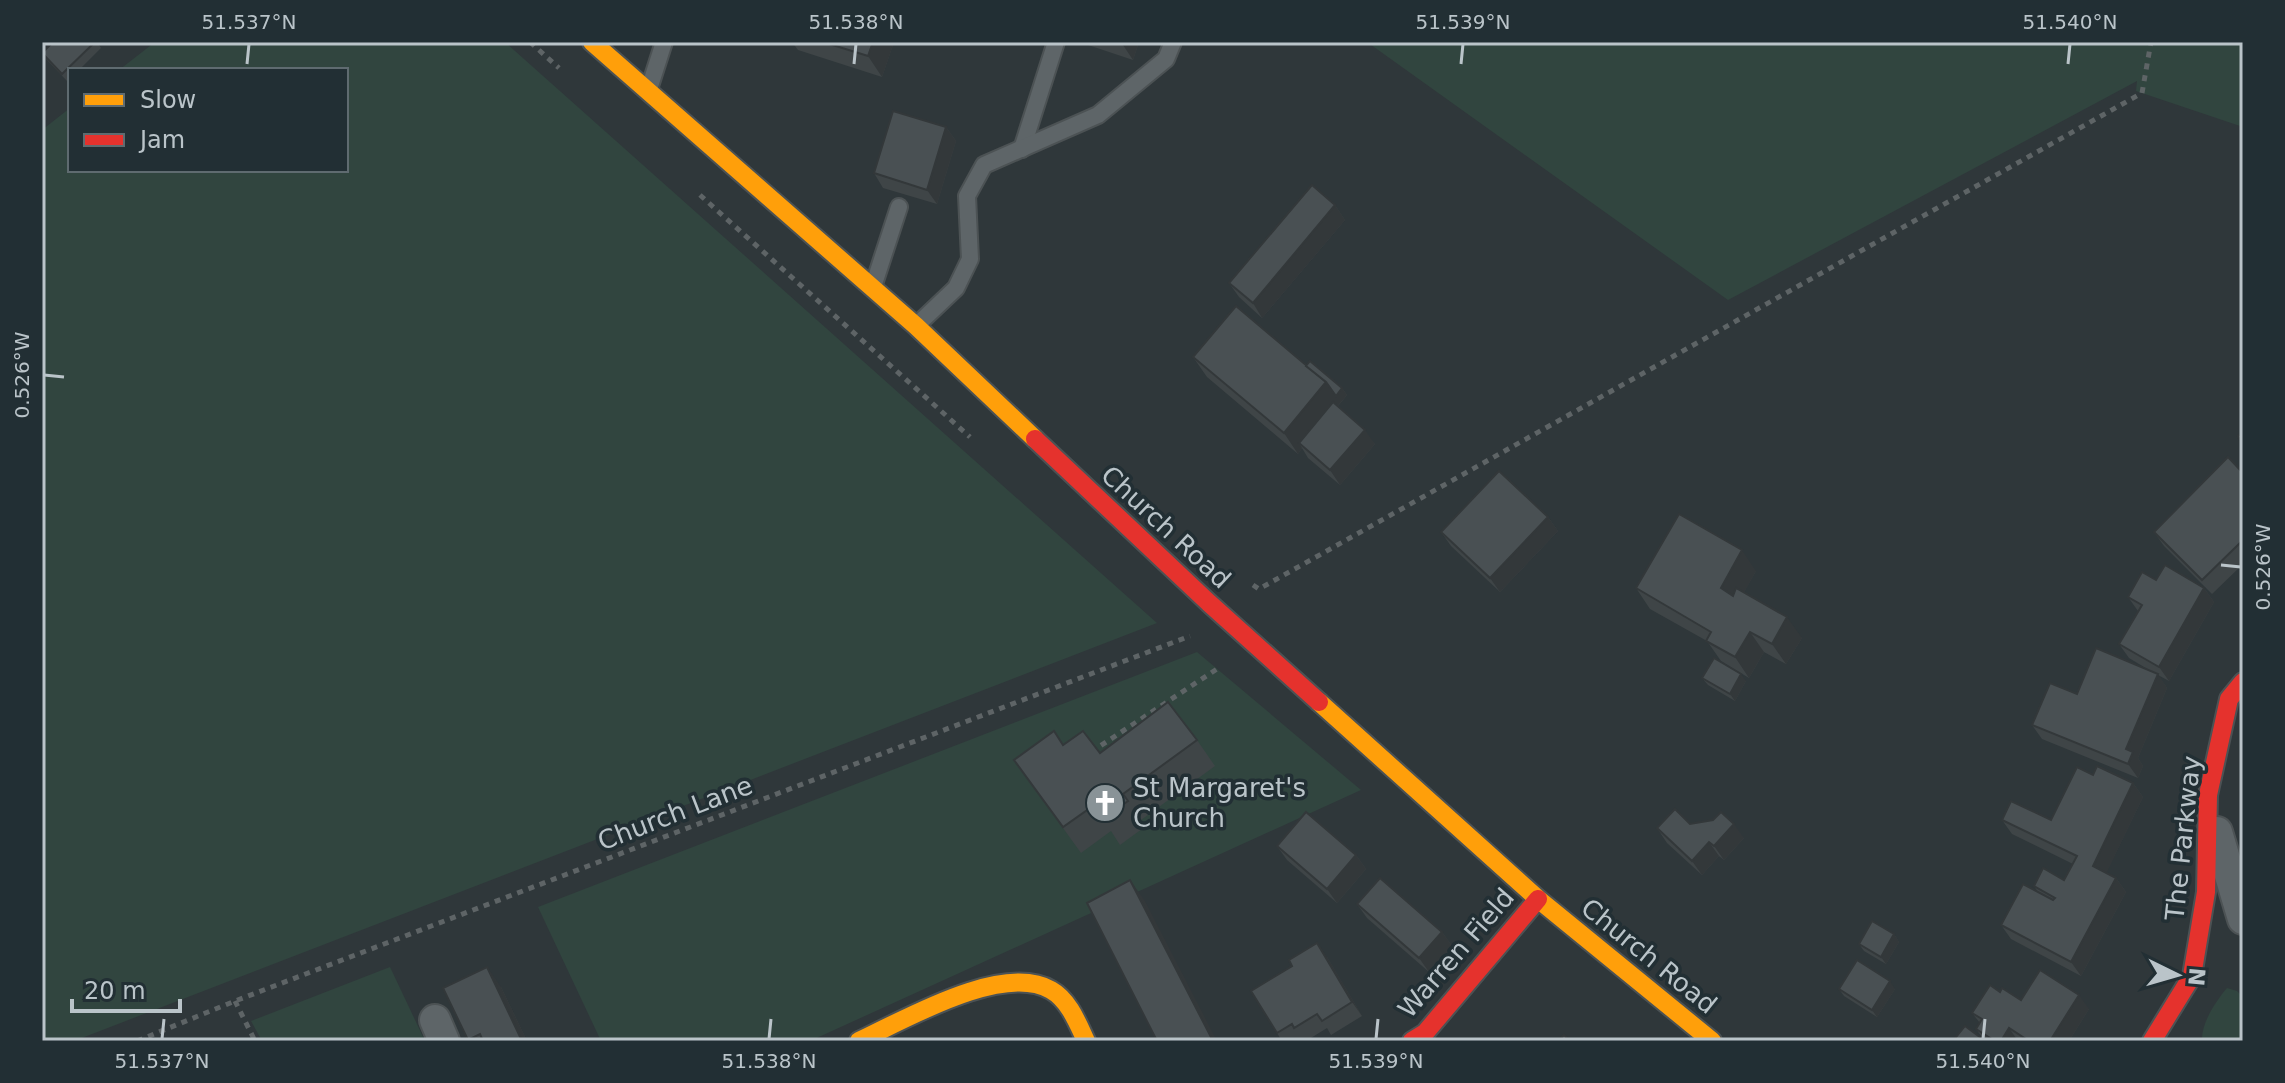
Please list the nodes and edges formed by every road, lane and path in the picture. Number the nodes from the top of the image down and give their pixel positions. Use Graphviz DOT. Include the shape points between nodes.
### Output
graph roads {
  1 [pos="530,42"];
  2 [pos="592,42"];
  3 [pos="664,42"];
  4 [pos="1056,42"];
  5 [pos="1173,42"];
  6 [pos="2151,42"];
  7 [pos="565,74"];
  8 [pos="648,92"];
  9 [pos="1022,149"];
  10 [pos="695,190"];
  11 [pos="899,207"];
  12 [pos="873,288"];
  13 [pos="916,326"];
  14 [pos="979,445"];
  15 [pos="1246,581"];
  16 [pos="1209,603"];
  17 [pos="1180,625"];
  18 [pos="1192,636"];
  19 [pos="1254,644"];
  20 [pos="2243,682"];
  21 [pos="1087,755"];
  22 [pos="2208,795"];
  23 [pos="1538,899"];
  24 [pos="2243,919"];
  25 [pos="235,1001"];
  26 [pos="137,1041"];
  27 [pos="255,1041"];
  28 [pos="859,1041"];
  29 [pos="1086,1041"];
  30 [pos="1412,1041"];
  31 [pos="1712,1041"];
  32 [pos="2152,1041"];
  1 -- 7 [label="path"];
  2 -- 8 [label="main road, Church Road"];
  3 -- 8 [label="lane"];
  4 -- 9 [label="lane"];
  5 -- 9 [label="lane" via="1166,59 1098,115"];
  6 -- 15 [label="path" via="2142,93 1259,589"];
  8 -- 12 [label="main road, Church Road"];
  9 -- 13 [label="lane" via="984,165 967,196 970,259 956,288"];
  10 -- 14 [label="path"];
  11 -- 12 [label="lane"];
  12 -- 13 [label="main road, Church Road"];
  13 -- 16 [label="main road, Church Road"];
  16 -- 18 [label="path"];
  16 -- 19 [label="main road, Church Road"];
  17 -- 18 [label="path"];
  18 -- 25 [label="path, Church Lane"];
  19 -- 21 [label="path"];
  19 -- 23 [label="main road, Church Road"];
  20 -- 22 [label="main road, The Parkway" via="2229,699"];
  22 -- 24 [label="street"];
  22 -- 32 [label="main road, The Parkway" via="2206,892 2192,976"];
  23 -- 30 [label="main road, Warren Field" via="1425,1033"];
  23 -- 31 [label="main road, Church Road"];
  25 -- 26 [label="path, Church Lane"];
  25 -- 27 [label="path"];
  28 -- 29 [label="main road" via="979,988 1018,981 1050,989 1075,1016"];
}
